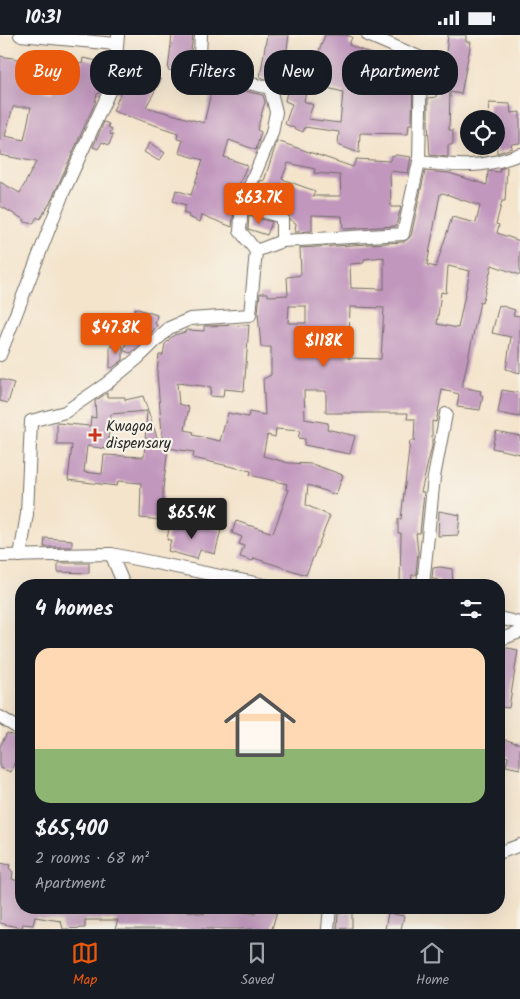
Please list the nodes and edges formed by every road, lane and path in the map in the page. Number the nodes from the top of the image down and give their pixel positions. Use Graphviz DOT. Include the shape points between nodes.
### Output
graph roads {
  1 [pos="20,35"];
  2 [pos="201,35"];
  3 [pos="368,35"];
  4 [pos="117,40"];
  5 [pos="520,154"];
  6 [pos="419,162"];
  7 [pos="242,205"];
  8 [pos="282,241"];
  9 [pos="256,251"];
  10 [pos="0,355"];
  11 [pos="446,414"];
  12 [pos="111,554"];
  13 [pos="0,556"];
  14 [pos="20,557"];
  15 [pos="121,579"];
  16 [pos="235,579"];
  17 [pos="424,579"];
  18 [pos="505,619"];
  19 [pos="520,623"];
  20 [pos="520,632"];
  21 [pos="505,638"];
  22 [pos="0,717"];
  23 [pos="15,726"];
  24 [pos="520,845"];
  25 [pos="505,851"];
  26 [pos="329,914"];
  27 [pos="328,929"];
  1 -- 4 [label="street"];
  2 -- 7 [label="street" via="199,72 270,88 276,112 272,133"];
  3 -- 6 [label="street" via="421,58"];
  4 -- 10 [label="street" via="114,81 64,193"];
  5 -- 6 [label="street" via="498,163 458,166"];
  6 -- 8 [label="street" via="403,234"];
  7 -- 8 [label="street" via="282,217"];
  7 -- 9 [label="street" via="240,231"];
  8 -- 9 [label="street"];
  9 -- 14 [label="street" via="250,315 190,319 168,327 138,358 106,384 65,412 31,421 27,514"];
  11 -- 17 [label="street" via="434,477"];
  12 -- 14 [label="street"];
  12 -- 15 [label="street"];
  12 -- 16 [label="street"];
  13 -- 14 [label="street"];
  18 -- 19 [label="street"];
  20 -- 21 [label="street"];
  22 -- 23 [label="street"];
  24 -- 25 [label="street"];
  26 -- 27 [label="street"];
}
